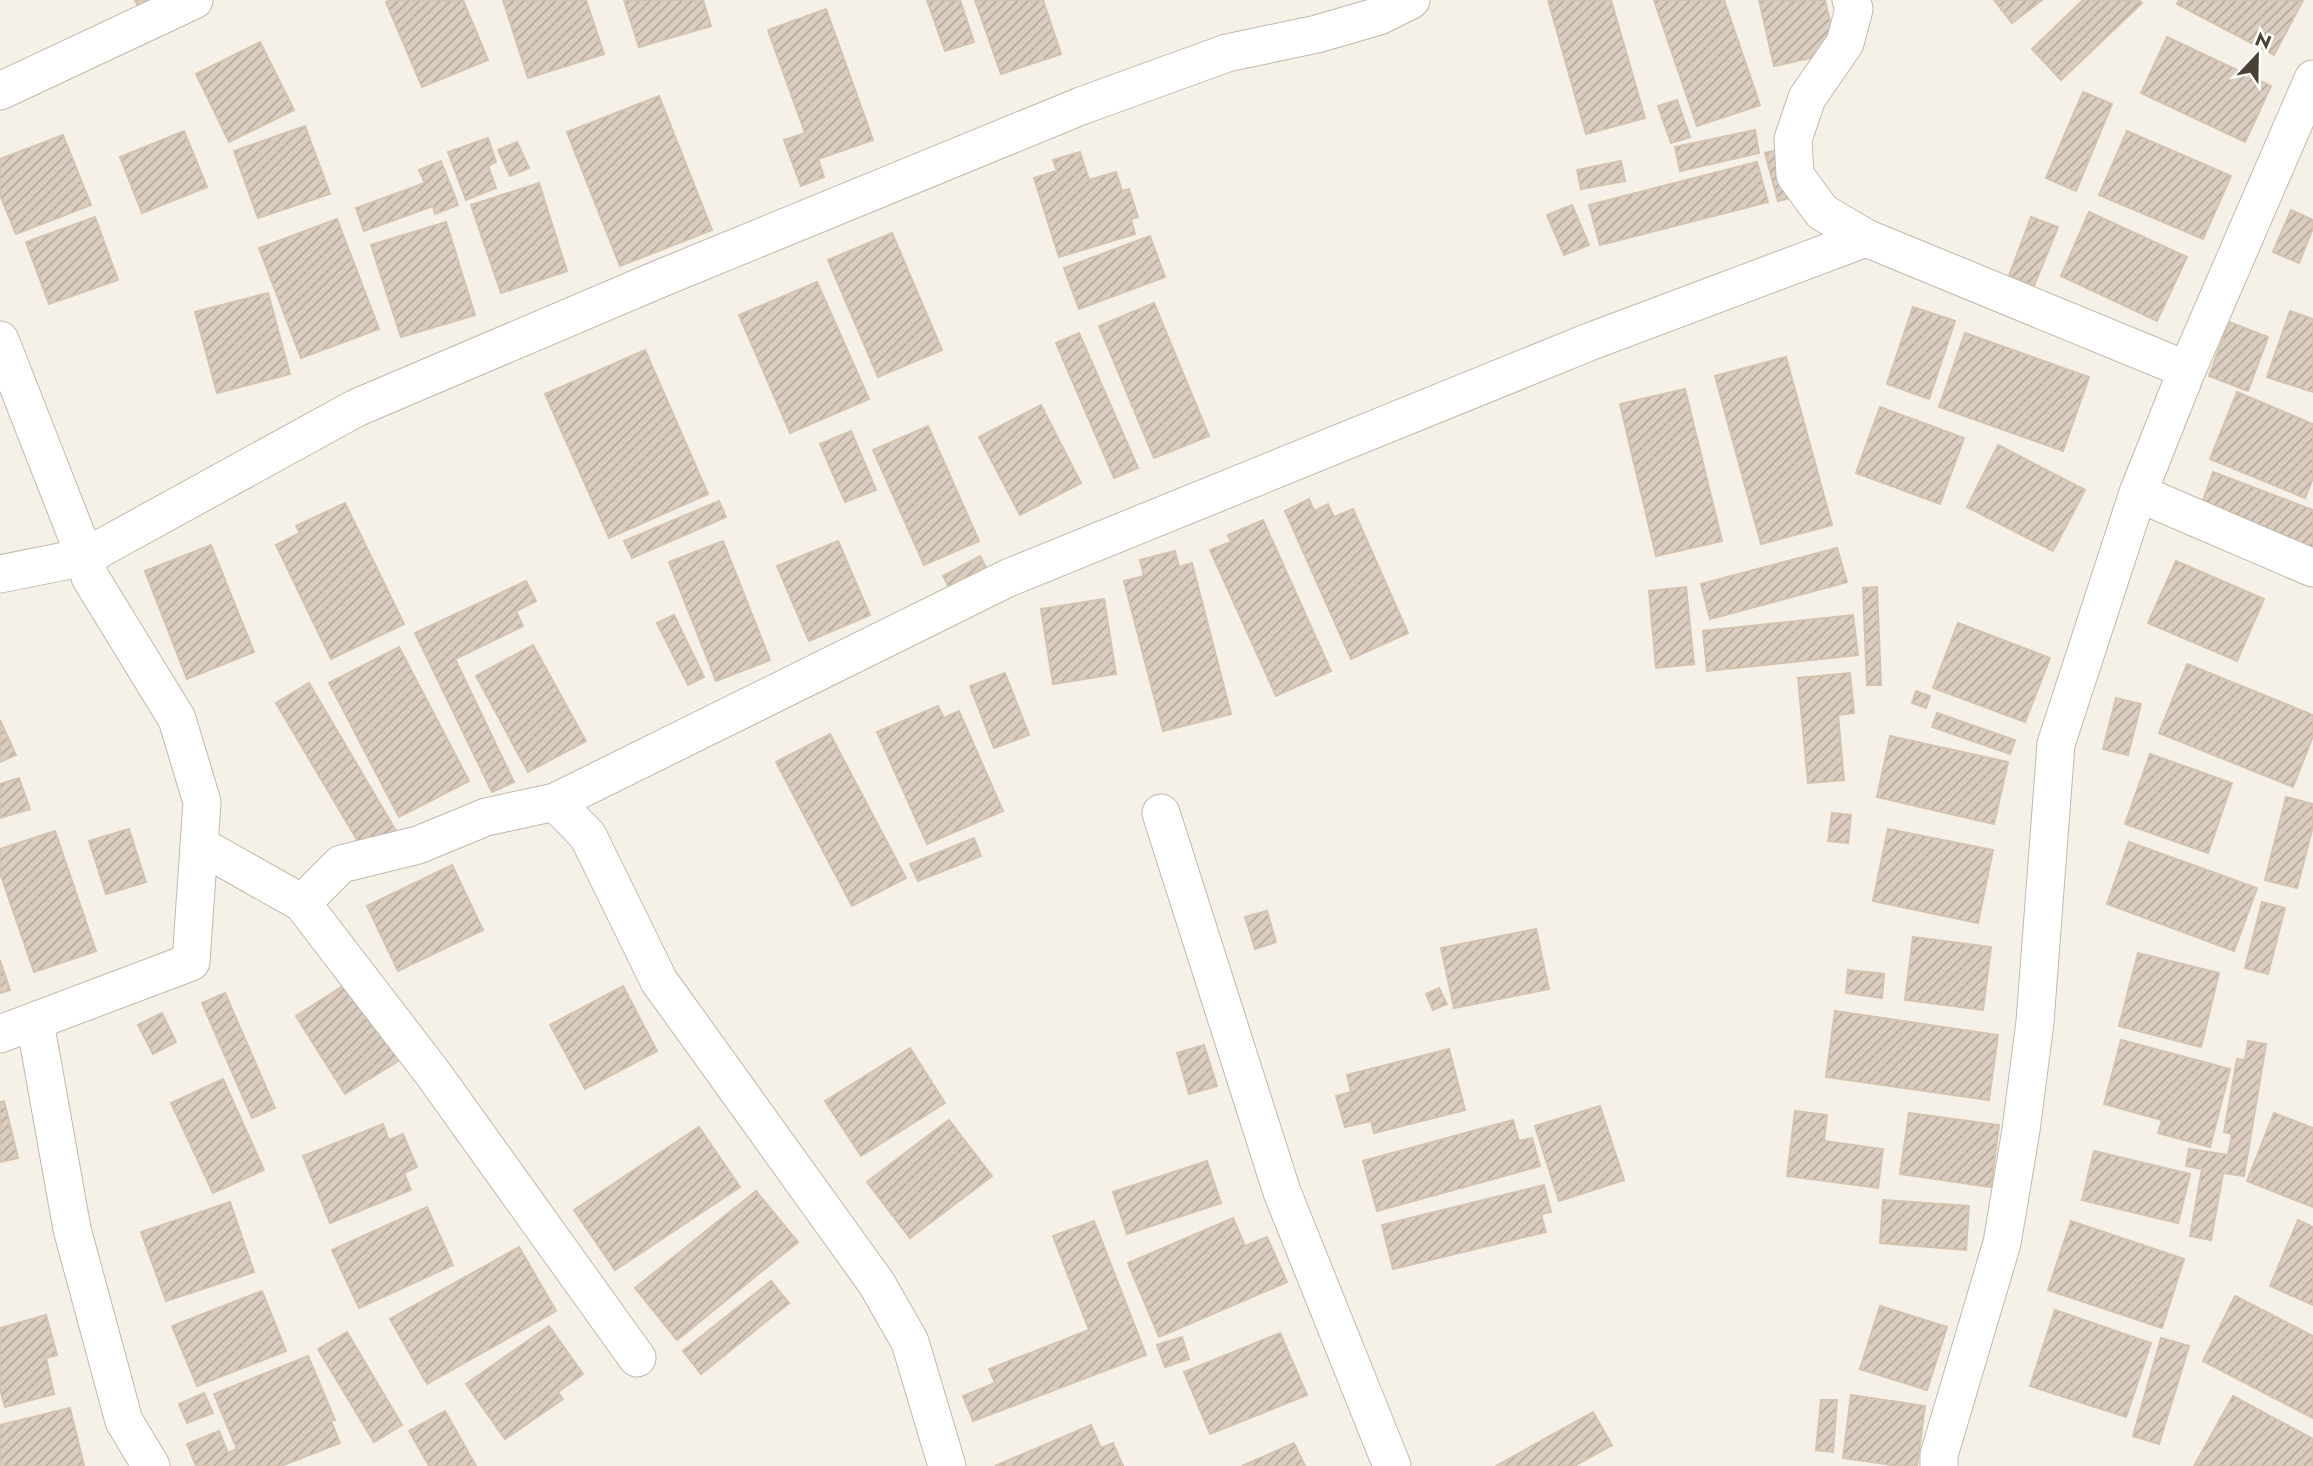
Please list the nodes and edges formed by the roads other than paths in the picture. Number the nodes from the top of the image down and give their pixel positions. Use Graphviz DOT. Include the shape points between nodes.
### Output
graph roads {
  1 [pos="194,0"];
  2 [pos="1411,0"];
  3 [pos="1851,0"];
  4 [pos="2313,79"];
  5 [pos="0,91"];
  6 [pos="1866,238"];
  7 [pos="0,340"];
  8 [pos="2186,370"];
  9 [pos="2138,493"];
  10 [pos="85,557"];
  11 [pos="2313,568"];
  12 [pos="0,574"];
  13 [pos="555,802"];
  14 [pos="1161,813"];
  15 [pos="199,845"];
  16 [pos="302,903"];
  17 [pos="35,1022"];
  18 [pos="0,1034"];
  19 [pos="637,1358"];
  20 [pos="151,1466"];
  21 [pos="947,1466"];
  22 [pos="1392,1466"];
  23 [pos="1938,1466"];
  1 -- 5 [label="street"];
  2 -- 10 [label="street" via="1379,16 1317,34 1227,53 1081,106 664,277 356,408"];
  3 -- 6 [label="street" via="1854,9 1845,43 1807,98 1793,139 1795,175 1822,212"];
  4 -- 8 [label="street"];
  6 -- 8 [label="street"];
  6 -- 13 [label="street" via="1588,342 1008,578"];
  7 -- 10 [label="street"];
  8 -- 9 [label="street"];
  9 -- 11 [label="street"];
  9 -- 23 [label="street" via="2056,744 2035,1022 2021,1130 2002,1242"];
  10 -- 12 [label="street"];
  10 -- 15 [label="street" via="90,577 177,719 202,802"];
  13 -- 16 [label="street" via="486,817 418,845 341,864"];
  13 -- 21 [label="street" via="588,836 659,981 877,1284 910,1342"];
  14 -- 22 [label="street" via="1282,1192"];
  15 -- 16 [label="street"];
  15 -- 17 [label="street" via="191,962"];
  16 -- 19 [label="street" via="434,1074"];
  17 -- 18 [label="street"];
  17 -- 20 [label="street" via="72,1229 124,1421"];
}
